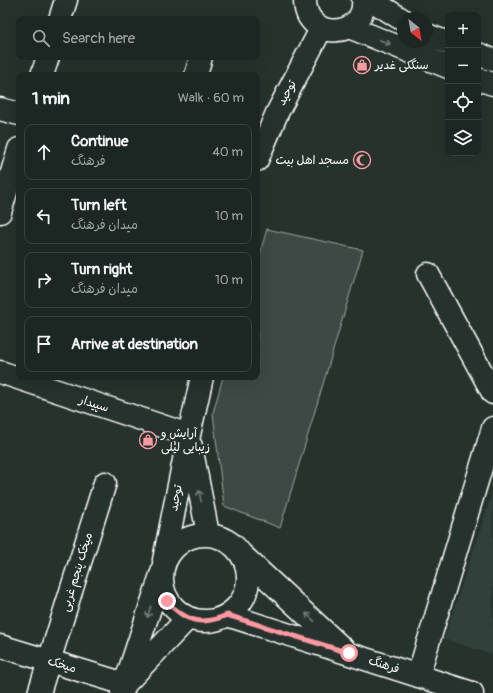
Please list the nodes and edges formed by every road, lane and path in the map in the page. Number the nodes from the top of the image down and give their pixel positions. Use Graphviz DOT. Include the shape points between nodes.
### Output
graph roads {
  1 [pos="66,0"];
  2 [pos="363,0"];
  3 [pos="370,0"];
  4 [pos="302,2"];
  5 [pos="61,16"];
  6 [pos="397,16"];
  7 [pos="349,27"];
  8 [pos="321,29"];
  9 [pos="433,37"];
  10 [pos="445,42"];
  11 [pos="481,55"];
  12 [pos="47,60"];
  13 [pos="201,60"];
  14 [pos="493,60"];
  15 [pos="445,66"];
  16 [pos="43,72"];
  17 [pos="197,72"];
  18 [pos="481,80"];
  19 [pos="493,84"];
  20 [pos="0,108"];
  21 [pos="16,113"];
  22 [pos="260,153"];
  23 [pos="16,159"];
  24 [pos="0,212"];
  25 [pos="428,274"];
  26 [pos="0,372"];
  27 [pos="16,377"];
  28 [pos="24,380"];
  29 [pos="201,380"];
  30 [pos="493,393"];
  31 [pos="493,428"];
  32 [pos="188,435"];
  33 [pos="105,483"];
  34 [pos="208,534"];
  35 [pos="242,555"];
  36 [pos="162,568"];
  37 [pos="227,615"];
  38 [pos="188,618"];
  39 [pos="0,646"];
  40 [pos="349,653"];
  41 [pos="49,661"];
  42 [pos="418,676"];
  43 [pos="123,689"];
  44 [pos="39,693"];
  45 [pos="472,693"];
  1 -- 5 [label="street"];
  2 -- 7 [label="street" via="361,13"];
  3 -- 6 [label="street"];
  4 -- 8 [label="street" via="308,16"];
  7 -- 8 [label="street" via="340,31"];
  7 -- 15 [label="street, one-way"];
  8 -- 22 [label="street, توحید" via="277,113"];
  9 -- 10 [label="street"];
  11 -- 14 [label="street"];
  12 -- 16 [label="street"];
  13 -- 17 [label="street"];
  18 -- 19 [label="street"];
  20 -- 21 [label="street"];
  23 -- 24 [label="street"];
  25 -- 30 [label="street"];
  26 -- 27 [label="street, سپیدار"];
  28 -- 32 [label="street, سپیدار"];
  29 -- 32 [label="street, توحید"];
  31 -- 42 [label="street"];
  34 -- 32 [label="street, توحید, one-way"];
  32 -- 36 [label="street, توحید"];
  33 -- 41 [label="street, میخک پنجم غربی"];
  34 -- 35 [label="street" via="221,537"];
  34 -- 36 [label="street" via="194,535 182,541 171,550"];
  35 -- 37 [label="street" via="247,567 247,588 238,606"];
  40 -- 35 [label="street, one-way"];
  36 -- 38 [label="street" via="162,588 167,601 176,611"];
  36 -- 43 [label="street, توحید, one-way"];
  37 -- 38 [label="street" via="201,622"];
  37 -- 40 [label="street, فرهنگ"];
  38 -- 43 [label="street"];
  39 -- 41 [label="street, میخک"];
  40 -- 42 [label="street, فرهنگ"];
  41 -- 43 [label="street, میخک"];
  41 -- 44 [label="street, میخک پنجم غربی"];
  42 -- 45 [label="street, فرهنگ"];
}
